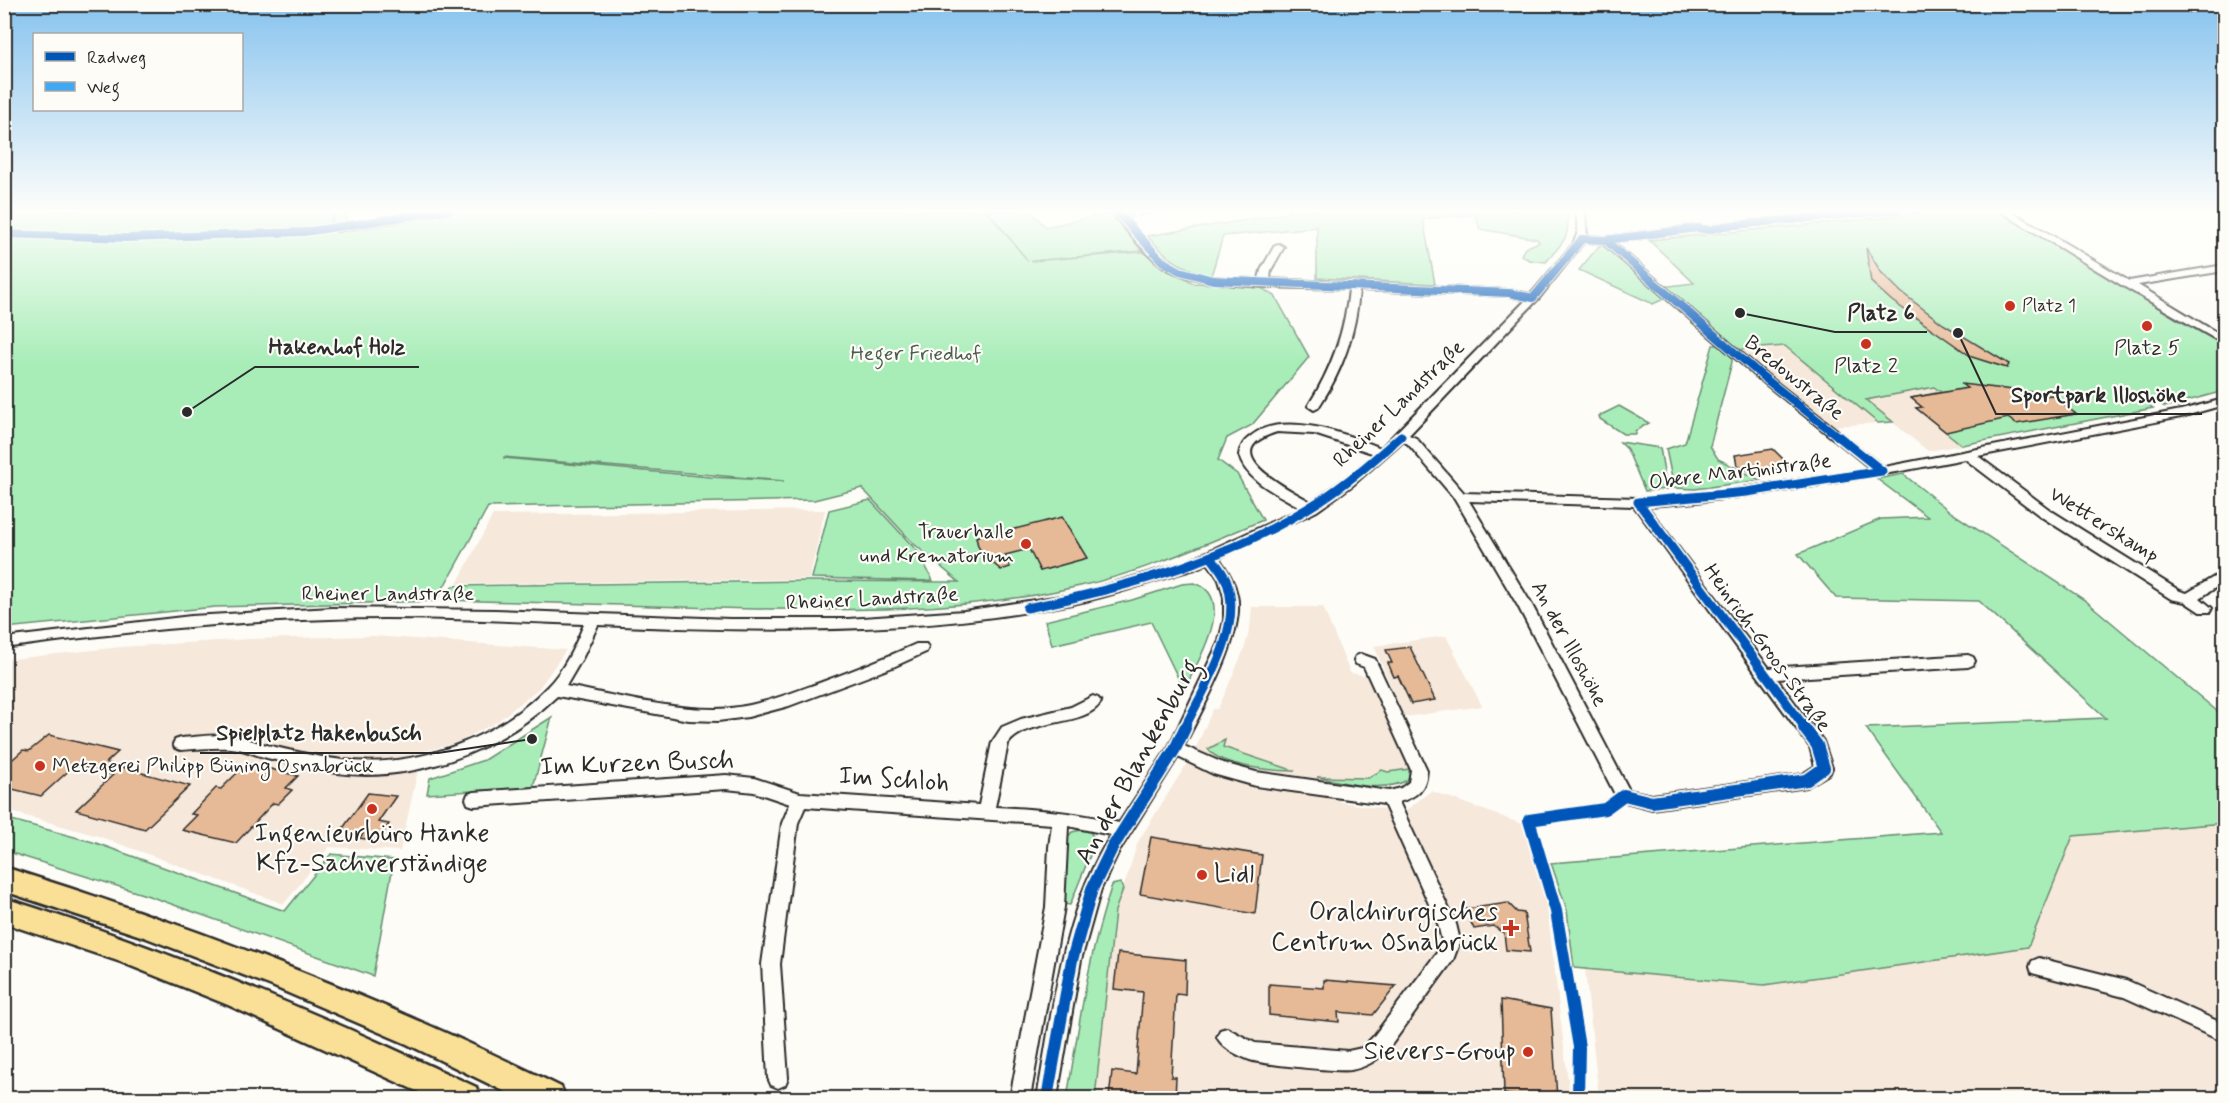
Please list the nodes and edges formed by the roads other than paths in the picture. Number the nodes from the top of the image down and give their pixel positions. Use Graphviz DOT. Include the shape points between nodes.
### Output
graph roads {
  1 [pos="1165,261"];
  2 [pos="1271,261"];
  3 [pos="1563,261"];
  4 [pos="1630,261"];
  5 [pos="2089,261"];
  6 [pos="2224,268"];
  7 [pos="1264,282"];
  8 [pos="2127,284"];
  9 [pos="1354,286"];
  10 [pos="1533,298"];
  11 [pos="2224,341"];
  12 [pos="2224,402"];
  13 [pos="1314,406"];
  14 [pos="1401,436"];
  15 [pos="1383,453"];
  16 [pos="1967,454"];
  17 [pos="1882,471"];
  18 [pos="1460,497"];
  19 [pos="1638,502"];
  20 [pos="1312,508"];
  21 [pos="1211,557"];
  22 [pos="2224,576"];
  23 [pos="2189,598"];
  24 [pos="2205,608"];
  25 [pos="593,620"];
  26 [pos="4,643"];
  27 [pos="921,648"];
  28 [pos="1361,660"];
  29 [pos="1968,661"];
  30 [pos="1766,674"];
  31 [pos="554,690"];
  32 [pos="1093,702"];
  33 [pos="181,744"];
  34 [pos="1175,749"];
  35 [pos="1729,791"];
  36 [pos="1389,798"];
  37 [pos="474,799"];
  38 [pos="800,800"];
  39 [pos="986,812"];
  40 [pos="1060,818"];
  41 [pos="1123,831"];
  42 [pos="4,879"];
  43 [pos="4,910"];
  44 [pos="2039,967"];
  45 [pos="2224,1033"];
  46 [pos="1227,1037"];
  47 [pos="778,1078"];
  48 [pos="465,1098"];
  49 [pos="550,1098"];
  50 [pos="1020,1098"];
  51 [pos="1047,1098"];
  1 -- 7 [label="street" via="1190,275 1213,280"];
  2 -- 7 [label="street"];
  3 -- 10 [label="street, Rheiner Landstraße"];
  4 -- 17 [label="street, Bredowstraße" via="1762,376"];
  5 -- 8 [label="street"];
  6 -- 8 [label="street"];
  7 -- 9 [label="street"];
  8 -- 11 [label="street"];
  9 -- 10 [label="street" via="1509,293"];
  9 -- 13 [label="street" via="1345,344 1334,374"];
  10 -- 14 [label="street, Rheiner Landstraße"];
  12 -- 16 [label="street, Obere Martinistraße"];
  14 -- 15 [label="street, Rheiner Landstraße"];
  14 -- 18 [label="street, An der Illoshöhe" via="1412,441"];
  15 -- 20 [label="street, Rheiner Landstraße"];
  15 -- 20 [label="street" via="1302,429 1277,429 1253,438 1245,447 1251,467"];
  16 -- 17 [label="street, Obere Martinistraße"];
  16 -- 23 [label="street, Wetterskamp" via="2045,513 2176,595"];
  17 -- 19 [label="street, Obere Martinistraße" via="1747,492"];
  18 -- 19 [label="street, Obere Martinistraße"];
  18 -- 35 [label="street, An der Illoshöhe" via="1525,605 1623,795 1652,802"];
  19 -- 30 [label="street, Heinrich-Groos-Straße"];
  20 -- 21 [label="street, Rheiner Landstraße"];
  21 -- 25 [label="street, Rheiner Landstraße" via="1084,598 974,615 818,625"];
  21 -- 34 [label="street, An der Blankenburg" via="1226,579 1231,620 1219,659"];
  22 -- 23 [label="street"];
  23 -- 24 [label="street, Wetterskamp"];
  25 -- 26 [label="street, Rheiner Landstraße" via="294,615 146,625"];
  25 -- 31 [label="street"];
  27 -- 31 [label="street" via="784,702 718,715 689,714"];
  28 -- 36 [label="street" via="1371,663 1419,770 1419,782 1412,790"];
  29 -- 30 [label="street, Heinrich-Groos-Straße"];
  30 -- 35 [label="street, Heinrich-Groos-Straße" via="1816,745 1824,768 1807,780"];
  31 -- 33 [label="street" via="498,733 467,747 401,765 325,765 231,742"];
  32 -- 39 [label="street" via="1075,712 1008,731 1000,742"];
  34 -- 36 [label="street" via="1219,769 1256,779"];
  34 -- 41 [label="street, An der Blankenburg"];
  36 -- 46 [label="street" via="1447,924 1451,941 1447,954 1367,1056 1348,1060 1253,1052"];
  37 -- 38 [label="street, Im Kurzen Busch" via="726,782 754,785"];
  38 -- 39 [label="street, Im Schloh"];
  38 -- 47 [label="street" via="790,823 771,964"];
  39 -- 40 [label="street, Im Schloh"];
  40 -- 41 [label="street, Im Schloh"];
  40 -- 50 [label="street, An der Blankenburg" via="1055,907"];
  41 -- 51 [label="street, An der Blankenburg" via="1102,867 1085,912 1070,970"];
  42 -- 49 [label="highway" via="106,910 253,963 373,1014"];
  43 -- 48 [label="highway" via="144,957 255,1001"];
  44 -- 45 [label="street" via="2126,989"];
}
